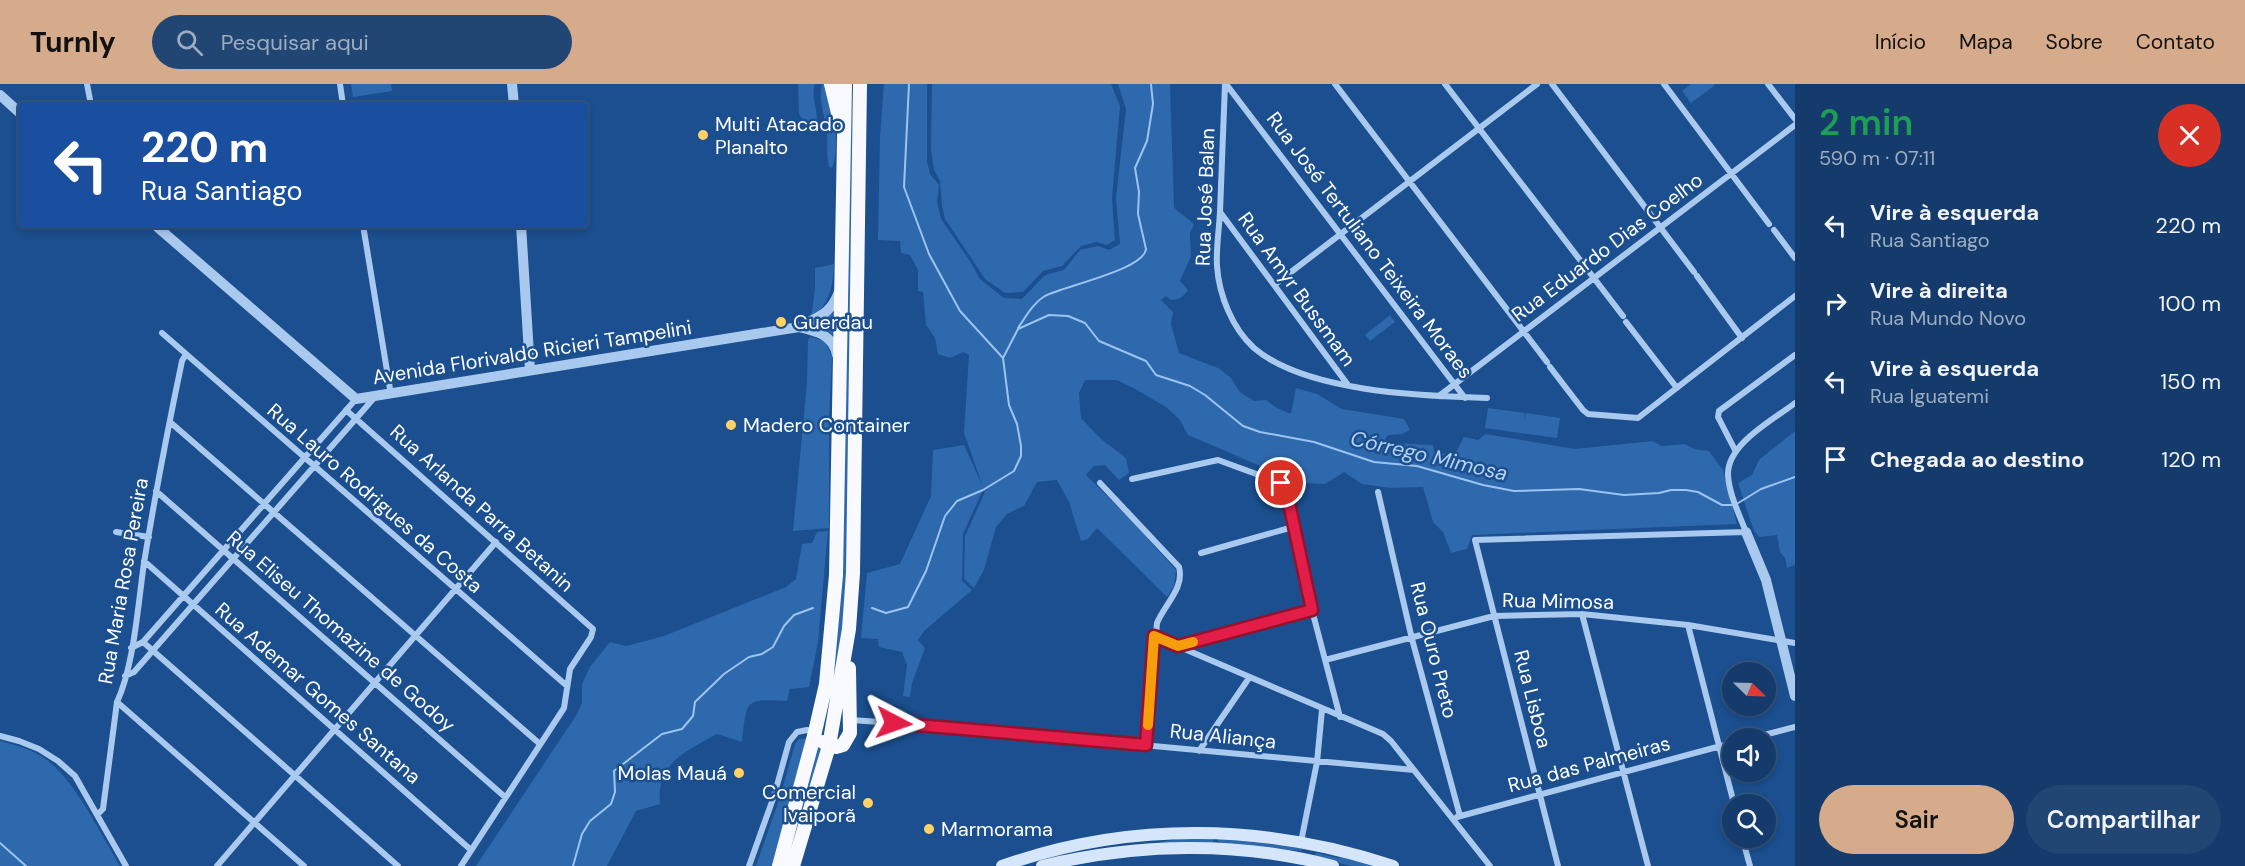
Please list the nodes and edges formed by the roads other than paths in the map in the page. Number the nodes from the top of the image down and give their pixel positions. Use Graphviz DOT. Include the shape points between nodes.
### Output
graph roads {
  1 [pos="87,84"];
  2 [pos="340,84"];
  3 [pos="512,84"];
  4 [pos="831,84"];
  5 [pos="845,84"];
  6 [pos="860,84"];
  7 [pos="1225,84"];
  8 [pos="1335,84"];
  9 [pos="1445,84"];
  10 [pos="1537,84"];
  11 [pos="1552,84"];
  12 [pos="1664,84"];
  13 [pos="1768,84"];
  14 [pos="0,95"];
  15 [pos="90,102"];
  16 [pos="343,102"];
  17 [pos="514,102"];
  18 [pos="18,111"];
  19 [pos="1795,119"];
  20 [pos="1795,125"];
  21 [pos="1480,128"];
  22 [pos="843,157"];
  23 [pos="1731,174"];
  24 [pos="1409,182"];
  25 [pos="1220,212"];
  26 [pos="1769,224"];
  27 [pos="1660,227"];
  28 [pos="158,228"];
  29 [pos="363,228"];
  30 [pos="521,228"];
  31 [pos="1773,230"];
  32 [pos="1341,234"];
  33 [pos="1795,258"];
  34 [pos="1594,277"];
  35 [pos="1274,285"];
  36 [pos="841,286"];
  37 [pos="1795,296"];
  38 [pos="799,327"];
  39 [pos="1523,331"];
  40 [pos="162,333"];
  41 [pos="1742,338"];
  42 [pos="186,354"];
  43 [pos="1795,355"];
  44 [pos="840,367"];
  45 [pos="530,370"];
  46 [pos="1455,383"];
  47 [pos="1348,385"];
  48 [pos="1677,388"];
  49 [pos="391,395"];
  50 [pos="1439,396"];
  51 [pos="375,397"];
  52 [pos="1466,398"];
  53 [pos="1487,398"];
  54 [pos="356,399"];
  55 [pos="1795,403"];
  56 [pos="346,410"];
  57 [pos="356,418"];
  58 [pos="170,422"];
  59 [pos="1735,450"];
  60 [pos="304,458"];
  61 [pos="315,467"];
  62 [pos="1132,479"];
  63 [pos="1100,483"];
  64 [pos="156,491"];
  65 [pos="1378,492"];
  66 [pos="264,503"];
  67 [pos="274,512"];
  68 [pos="1293,527"];
  69 [pos="116,532"];
  70 [pos="1746,532"];
  71 [pos="149,537"];
  72 [pos="496,542"];
  73 [pos="223,550"];
  74 [pos="1201,553"];
  75 [pos="233,558"];
  76 [pos="144,561"];
  77 [pos="456,590"];
  78 [pos="183,595"];
  79 [pos="192,605"];
  80 [pos="1312,610"];
  81 [pos="1582,614"];
  82 [pos="1494,616"];
  83 [pos="1688,625"];
  84 [pos="849,629"];
  85 [pos="416,636"];
  86 [pos="1154,636"];
  87 [pos="1412,639"];
  88 [pos="1782,641"];
  89 [pos="142,642"];
  90 [pos="1795,643"];
  91 [pos="1178,646"];
  92 [pos="131,648"];
  93 [pos="152,651"];
  94 [pos="1325,660"];
  95 [pos="125,676"];
  96 [pos="1249,678"];
  97 [pos="375,683"];
  98 [pos="567,686"];
  99 [pos="1795,696"];
  100 [pos="117,702"];
  101 [pos="1322,710"];
  102 [pos="1340,717"];
  103 [pos="851,720"];
  104 [pos="1795,727"];
  105 [pos="335,730"];
  106 [pos="1776,732"];
  107 [pos="0,736"];
  108 [pos="822,740"];
  109 [pos="540,744"];
  110 [pos="1146,745"];
  111 [pos="1722,746"];
  112 [pos="1719,747"];
  113 [pos="1198,751"];
  114 [pos="1317,762"];
  115 [pos="1414,770"];
  116 [pos="1623,772"];
  117 [pos="295,776"];
  118 [pos="1540,794"];
  119 [pos="1731,794"];
  120 [pos="505,797"];
  121 [pos="98,814"];
  122 [pos="1457,817"];
  123 [pos="255,823"];
  124 [pos="1215,834"];
  125 [pos="1306,845"];
  126 [pos="1746,848"];
  127 [pos="1215,849"];
  128 [pos="471,850"];
  129 [pos="1308,860"];
  130 [pos="1028,862"];
  131 [pos="1385,865"];
  132 [pos="126,866"];
  133 [pos="217,866"];
  134 [pos="304,866"];
  135 [pos="398,866"];
  136 [pos="461,866"];
  137 [pos="749,866"];
  138 [pos="779,866"];
  139 [pos="795,866"];
  140 [pos="1002,866"];
  141 [pos="1042,866"];
  142 [pos="1333,866"];
  143 [pos="1490,866"];
  144 [pos="1558,866"];
  145 [pos="1648,866"];
  146 [pos="1750,866"];
  1 -- 15 [label="street"];
  2 -- 16 [label="street"];
  3 -- 17 [label="street"];
  4 -- 22 [label="highway"];
  5 -- 22 [label="highway"];
  6 -- 84 [label="highway"];
  7 -- 25 [label="street, Rua José Balan"];
  7 -- 32 [label="street, Rua José Tertuliano Teixeira Moraes"];
  8 -- 24 [label="street"];
  9 -- 21 [label="street"];
  10 -- 21 [label="street"];
  11 -- 27 [label="street"];
  12 -- 23 [label="street"];
  13 -- 19 [label="street"];
  14 -- 18 [label="street"];
  20 -- 23 [label="street, Rua Eduardo Dias Coelho"];
  21 -- 24 [label="street"];
  21 -- 34 [label="street"];
  22 -- 36 [label="highway"];
  23 -- 26 [label="street"];
  23 -- 27 [label="street, Rua Eduardo Dias Coelho"];
  24 -- 32 [label="street"];
  24 -- 39 [label="street"];
  25 -- 35 [label="street, Rua Amyr Bussmam"];
  25 -- 47 [label="street, Rua José Balan" via="1220,282 1225,303 1244,337 1279,363"];
  27 -- 34 [label="street, Rua Eduardo Dias Coelho"];
  27 -- 41 [label="street"];
  28 -- 54 [label="street, Avenida Florivaldo Ricieri Tampelini"];
  29 -- 49 [label="street"];
  30 -- 45 [label="street"];
  31 -- 33 [label="street"];
  32 -- 35 [label="street"];
  32 -- 46 [label="street, Rua José Tertuliano Teixeira Moraes"];
  34 -- 39 [label="street, Rua Eduardo Dias Coelho"];
  34 -- 48 [label="street"];
  35 -- 47 [label="street, Rua Amyr Bussmam"];
  36 -- 38 [label="street, Avenida Florivaldo Ricieri Tampelini" via="828,312"];
  36 -- 44 [label="highway"];
  37 -- 41 [label="street"];
  38 -- 44 [label="street, Avenida Florivaldo Ricieri Tampelini" via="830,339"];
  38 -- 45 [label="street, Avenida Florivaldo Ricieri Tampelini"];
  39 -- 46 [label="street, Rua Eduardo Dias Coelho"];
  39 -- 48 [label="street" via="1588,414 1638,418"];
  40 -- 42 [label="street, Rua Lauro Rodrigues da Costa"];
  41 -- 48 [label="street"];
  42 -- 58 [label="street, Rua Maria Rosa Pereira"];
  42 -- 60 [label="street, Rua Lauro Rodrigues da Costa"];
  43 -- 59 [label="street" via="1719,411 1718,417"];
  44 -- 108 [label="highway" via="836,575"];
  45 -- 49 [label="street, Avenida Florivaldo Ricieri Tampelini"];
  46 -- 50 [label="street, Rua Eduardo Dias Coelho"];
  46 -- 52 [label="street, Rua José Tertuliano Teixeira Moraes"];
  47 -- 50 [label="street, Rua José Balan" via="1402,395"];
  49 -- 51 [label="street, Avenida Florivaldo Ricieri Tampelini"];
  50 -- 52 [label="street, Rua José Balan"];
  51 -- 54 [label="street, Avenida Florivaldo Ricieri Tampelini"];
  51 -- 57 [label="street"];
  52 -- 53 [label="street, Rua José Balan"];
  54 -- 56 [label="street"];
  55 -- 59 [label="street"];
  56 -- 57 [label="street, Rua Arlanda Parra Betanin"];
  56 -- 60 [label="street"];
  57 -- 61 [label="street"];
  57 -- 72 [label="street, Rua Arlanda Parra Betanin"];
  58 -- 64 [label="street, Rua Maria Rosa Pereira"];
  58 -- 66 [label="street"];
  59 -- 70 [label="street" via="1728,467 1729,484"];
  60 -- 61 [label="street, Rua Lauro Rodrigues da Costa"];
  60 -- 66 [label="street"];
  61 -- 67 [label="street"];
  61 -- 77 [label="street, Rua Lauro Rodrigues da Costa"];
  62 -- 68 [label="street" via="1209,461 1225,462 1281,483 1286,489"];
  63 -- 86 [label="street" via="1179,567 1179,584 1161,612"];
  64 -- 71 [label="street, Rua Maria Rosa Pereira"];
  64 -- 73 [label="street, Rua Eliseu Thomazine de Godoy"];
  65 -- 87 [label="street, Rua Ouro Preto"];
  66 -- 67 [label="street"];
  66 -- 73 [label="street"];
  67 -- 75 [label="street"];
  67 -- 85 [label="street"];
  68 -- 74 [label="street"];
  68 -- 80 [label="street"];
  69 -- 71 [label="street"];
  70 -- 82 [label="street, Rua Lisboa" via="1475,540"];
  70 -- 88 [label="street" via="1766,580"];
  71 -- 76 [label="street, Rua Maria Rosa Pereira"];
  72 -- 77 [label="street"];
  72 -- 98 [label="street, Rua Arlanda Parra Betanin" via="589,625 593,633 570,669"];
  73 -- 75 [label="street, Rua Eliseu Thomazine de Godoy"];
  73 -- 78 [label="street"];
  75 -- 79 [label="street"];
  75 -- 97 [label="street, Rua Eliseu Thomazine de Godoy"];
  76 -- 78 [label="street, Rua Ademar Gomes Santana"];
  76 -- 92 [label="street, Rua Maria Rosa Pereira"];
  77 -- 85 [label="street"];
  77 -- 98 [label="street, Rua Lauro Rodrigues da Costa"];
  78 -- 79 [label="street, Rua Ademar Gomes Santana"];
  78 -- 89 [label="street"];
  79 -- 93 [label="street"];
  79 -- 105 [label="street, Rua Ademar Gomes Santana"];
  80 -- 91 [label="street"];
  80 -- 94 [label="street"];
  81 -- 82 [label="street, Rua Mimosa"];
  81 -- 83 [label="street, Rua Mimosa"];
  81 -- 116 [label="street"];
  82 -- 87 [label="street, Rua Mimosa"];
  82 -- 118 [label="street, Rua Lisboa"];
  83 -- 88 [label="street, Rua Mimosa"];
  83 -- 112 [label="street"];
  84 -- 103 [label="highway"];
  84 -- 108 [label="highway"];
  85 -- 97 [label="street"];
  85 -- 109 [label="street"];
  86 -- 91 [label="street"];
  86 -- 110 [label="street"];
  87 -- 94 [label="street, Rua Mimosa"];
  87 -- 122 [label="street, Rua Ouro Preto"];
  88 -- 90 [label="street, Rua Mimosa"];
  88 -- 99 [label="street"];
  89 -- 92 [label="street"];
  89 -- 93 [label="street"];
  91 -- 96 [label="street"];
  92 -- 95 [label="street, Rua Maria Rosa Pereira"];
  93 -- 95 [label="street" via="134,672"];
  93 -- 117 [label="street"];
  94 -- 102 [label="street"];
  95 -- 100 [label="street, Rua Maria Rosa Pereira"];
  96 -- 101 [label="street"];
  96 -- 113 [label="street"];
  97 -- 105 [label="street"];
  97 -- 120 [label="street, Rua Eliseu Thomazine de Godoy"];
  98 -- 109 [label="street" via="564,708"];
  100 -- 121 [label="street, Rua Maria Rosa Pereira" via="103,809"];
  100 -- 123 [label="street"];
  101 -- 102 [label="street"];
  101 -- 114 [label="street"];
  102 -- 115 [label="street" via="1383,734"];
  103 -- 108 [label="highway" via="848,740 843,745 836,747"];
  103 -- 110 [label="street, Rua Aliança"];
  104 -- 106 [label="street"];
  105 -- 117 [label="street"];
  105 -- 128 [label="street, Rua Ademar Gomes Santana"];
  107 -- 121 [label="street" via="39,749 67,768"];
  108 -- 137 [label="street" via="807,730 797,732 789,742"];
  108 -- 138 [label="highway"];
  108 -- 139 [label="highway"];
  109 -- 120 [label="street"];
  110 -- 113 [label="street, Rua Aliança"];
  111 -- 112 [label="street, Rua das Palmeiras"];
  112 -- 116 [label="street, Rua das Palmeiras"];
  112 -- 119 [label="street"];
  113 -- 114 [label="street, Rua Aliança"];
  114 -- 115 [label="street, Rua Aliança"];
  114 -- 125 [label="street"];
  115 -- 122 [label="street"];
  116 -- 118 [label="street, Rua das Palmeiras"];
  116 -- 145 [label="street"];
  117 -- 123 [label="street"];
  117 -- 135 [label="street"];
  118 -- 122 [label="street, Rua das Palmeiras"];
  118 -- 144 [label="street, Rua Lisboa"];
  120 -- 128 [label="street"];
  121 -- 132 [label="street"];
  122 -- 143 [label="street"];
  123 -- 133 [label="street"];
  123 -- 134 [label="street"];
  124 -- 125 [label="main road"];
  124 -- 127 [label="main road"];
  124 -- 130 [label="main road" via="1134,835 1077,844"];
  125 -- 129 [label="main road"];
  125 -- 131 [label="main road"];
  126 -- 146 [label="street"];
  127 -- 129 [label="main road" via="1268,852"];
  127 -- 141 [label="main road" via="1120,852"];
  128 -- 136 [label="street"];
  129 -- 142 [label="main road"];
  130 -- 140 [label="main road"];
}
